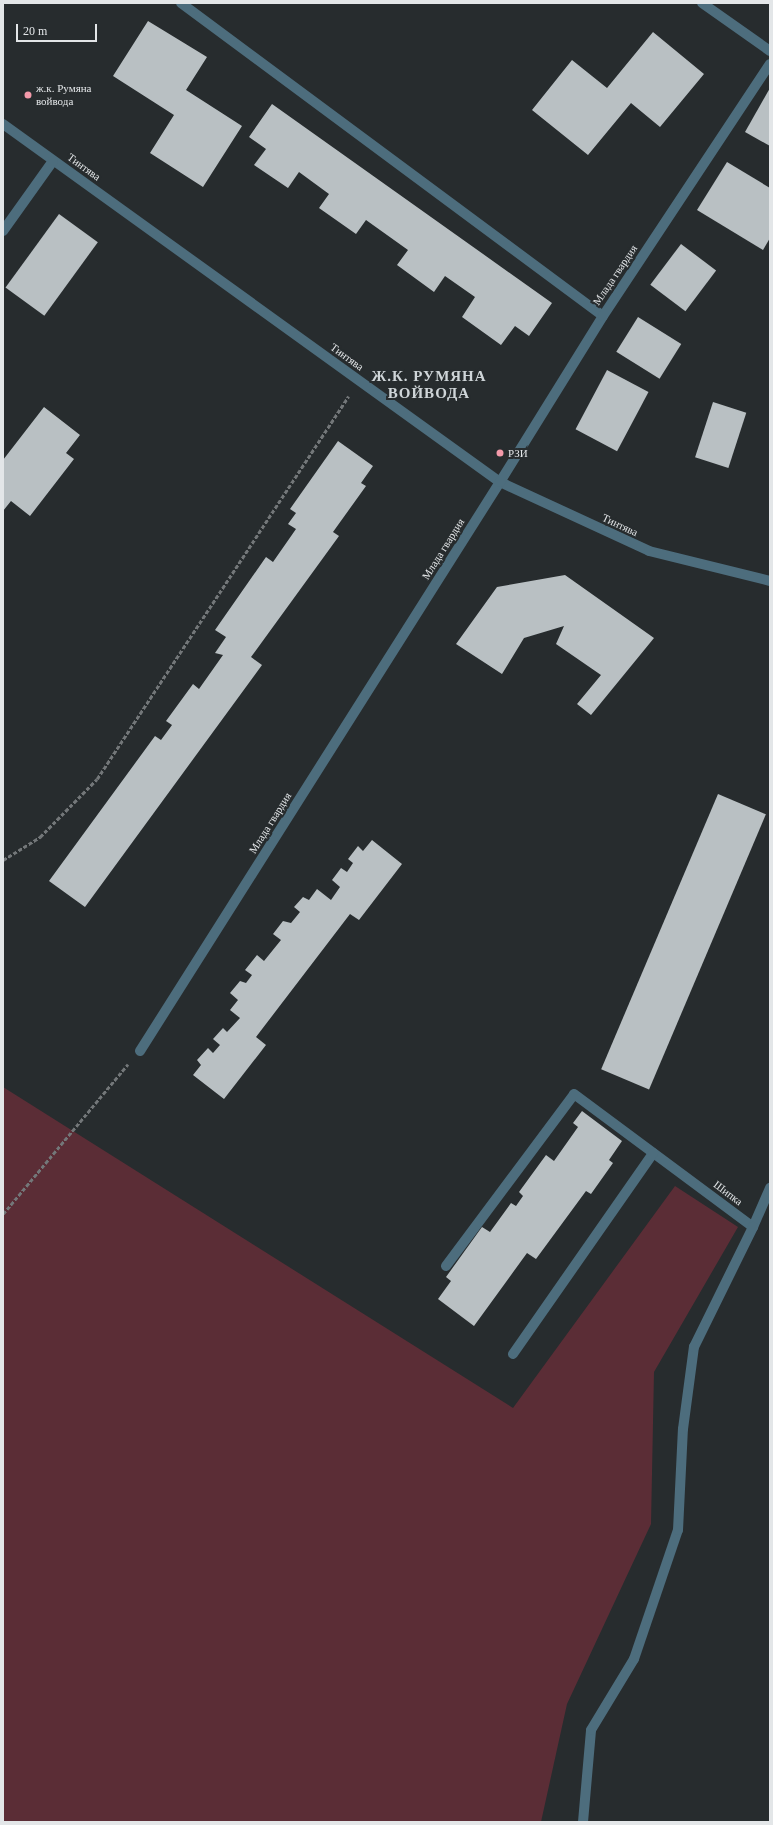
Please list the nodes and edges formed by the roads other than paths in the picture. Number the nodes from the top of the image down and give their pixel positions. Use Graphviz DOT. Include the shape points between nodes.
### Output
graph roads {
  1 [pos="181,3"];
  2 [pos="702,3"];
  3 [pos="770,51"];
  4 [pos="770,64"];
  5 [pos="3,124"];
  6 [pos="54,160"];
  7 [pos="3,231"];
  8 [pos="603,316"];
  9 [pos="500,482"];
  10 [pos="770,581"];
  11 [pos="140,1050"];
  12 [pos="654,1153"];
  13 [pos="770,1188"];
  14 [pos="753,1227"];
  15 [pos="446,1266"];
  16 [pos="513,1354"];
  17 [pos="583,1822"];
  1 -- 8 [label="street"];
  2 -- 3 [label="street"];
  4 -- 8 [label="street, Млада гвардия"];
  5 -- 6 [label="street, Тинтява"];
  6 -- 7 [label="street"];
  6 -- 9 [label="street, Тинтява"];
  8 -- 9 [label="street, Млада гвардия"];
  9 -- 10 [label="street, Тинтява" via="649,552"];
  9 -- 11 [label="street, Млада гвардия"];
  12 -- 14 [label="street, Шипка"];
  12 -- 15 [label="street, Шипка" via="574,1094"];
  12 -- 16 [label="street"];
  13 -- 14 [label="street"];
  14 -- 17 [label="street" via="694,1347 683,1428 678,1530 634,1659 591,1730"];
}
